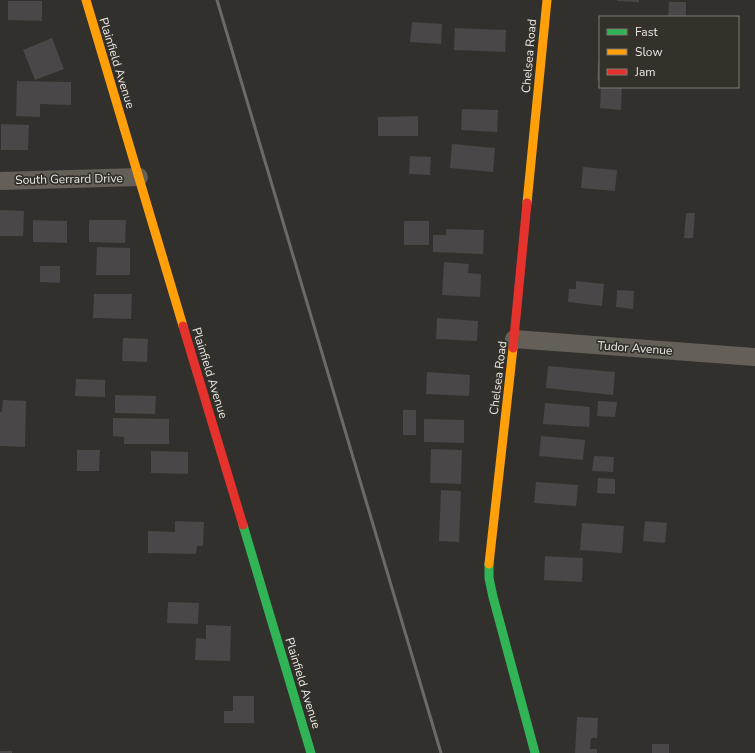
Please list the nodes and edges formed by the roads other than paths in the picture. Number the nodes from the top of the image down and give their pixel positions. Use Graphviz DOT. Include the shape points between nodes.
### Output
graph roads {
  1 [pos="86,0"];
  2 [pos="547,0"];
  3 [pos="139,177"];
  4 [pos="0,181"];
  5 [pos="514,339"];
  6 [pos="755,357"];
  7 [pos="311,753"];
  8 [pos="535,753"];
  1 -- 3 [label="street, Plainfield Avenue"];
  2 -- 5 [label="street, Chelsea Road"];
  3 -- 4 [label="street, South Gerrard Drive"];
  3 -- 7 [label="street, Plainfield Avenue"];
  5 -- 6 [label="street, Tudor Avenue"];
  5 -- 8 [label="street, Chelsea Road" via="489,578"];
}
